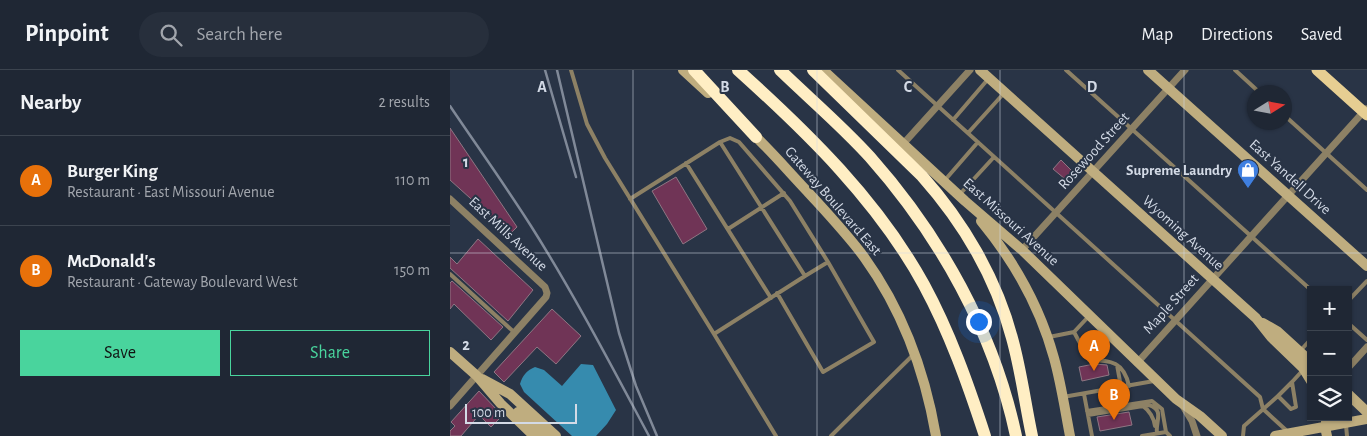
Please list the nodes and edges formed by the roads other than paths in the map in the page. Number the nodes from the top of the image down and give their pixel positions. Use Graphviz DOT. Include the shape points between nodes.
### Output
graph roads {
  1 [pos="571,70"];
  2 [pos="683,70"];
  3 [pos="694,70"];
  4 [pos="738,70"];
  5 [pos="780,70"];
  6 [pos="814,70"];
  7 [pos="823,70"];
  8 [pos="898,70"];
  9 [pos="970,70"];
  10 [pos="980,70"];
  11 [pos="1066,70"];
  12 [pos="1148,70"];
  13 [pos="1185,70"];
  14 [pos="1234,70"];
  15 [pos="1317,70"];
  16 [pos="989,78"];
  17 [pos="1251,85"];
  18 [pos="1168,89"];
  19 [pos="1005,92"];
  20 [pos="937,105"];
  21 [pos="1366,112"];
  22 [pos="953,120"];
  23 [pos="1292,122"];
  24 [pos="1132,129"];
  25 [pos="968,133"];
  26 [pos="756,137"];
  27 [pos="720,142"];
  28 [pos="978,142"];
  29 [pos="904,144"];
  30 [pos="1326,153"];
  31 [pos="994,157"];
  32 [pos="686,163"];
  33 [pos="1093,172"];
  34 [pos="944,181"];
  35 [pos="1367,190"];
  36 [pos="784,193"];
  37 [pos="1287,196"];
  38 [pos="630,198"];
  39 [pos="962,198"];
  40 [pos="450,199"];
  41 [pos="762,208"];
  42 [pos="1056,212"];
  43 [pos="728,229"];
  44 [pos="1251,236"];
  45 [pos="1022,250"];
  46 [pos="828,262"];
  47 [pos="1367,266"];
  48 [pos="450,274"];
  49 [pos="805,276"];
  50 [pos="1212,279"];
  51 [pos="1367,281"];
  52 [pos="1307,286"];
  53 [pos="777,293"];
  54 [pos="1352,297"];
  55 [pos="770,298"];
  56 [pos="1090,316"];
  57 [pos="1175,320"];
  58 [pos="1352,327"];
  59 [pos="1074,332"];
  60 [pos="515,333"];
  61 [pos="714,334"];
  62 [pos="1048,337"];
  63 [pos="1367,340"];
  64 [pos="1307,343"];
  65 [pos="1367,347"];
  66 [pos="450,352"];
  67 [pos="915,353"];
  68 [pos="1296,355"];
  69 [pos="1137,363"];
  70 [pos="1352,364"];
  71 [pos="1117,365"];
  72 [pos="1307,365"];
  73 [pos="477,376"];
  74 [pos="1156,381"];
  75 [pos="1292,382"];
  76 [pos="1129,386"];
  77 [pos="1121,387"];
  78 [pos="1084,394"];
  79 [pos="1278,396"];
  80 [pos="1063,398"];
  81 [pos="1352,398"];
  82 [pos="1176,399"];
  83 [pos="450,406"];
  84 [pos="1143,406"];
  85 [pos="1263,409"];
  86 [pos="1367,412"];
  87 [pos="1087,413"];
  88 [pos="1367,419"];
  89 [pos="1345,423"];
  90 [pos="1068,424"];
  91 [pos="1156,426"];
  92 [pos="1326,427"];
  93 [pos="1166,432"];
  94 [pos="1031,433"];
  95 [pos="1157,433"];
  96 [pos="1289,433"];
  97 [pos="540,434"];
  98 [pos="1016,434"];
  99 [pos="556,436"];
  100 [pos="776,436"];
  101 [pos="831,436"];
  102 [pos="936,436"];
  103 [pos="985,436"];
  104 [pos="1066,436"];
  105 [pos="1070,436"];
  106 [pos="1092,436"];
  107 [pos="1142,436"];
  108 [pos="1170,436"];
  109 [pos="1197,436"];
  110 [pos="1222,436"];
  111 [pos="1242,436"];
  112 [pos="1275,436"];
  113 [pos="1347,436"];
  1 -- 38 [label="lane" via="587,124"];
  2 -- 26 [label="main road, Gateway Boulevard East"];
  3 -- 26 [label="highway"];
  4 -- 103 [label="highway" via="832,161 862,195 905,255 923,283 952,342"];
  5 -- 98 [label="highway" via="869,156 940,250 981,329"];
  6 -- 94 [label="highway" via="922,176 967,235 988,274 1008,324"];
  7 -- 29 [label="main road, East Missouri Avenue"];
  8 -- 20 [label="lane"];
  9 -- 20 [label="street"];
  10 -- 16 [label="main road, Wyoming Avenue"];
  11 -- 24 [label="lane"];
  12 -- 18 [label="main road, East Yandell Drive"];
  13 -- 18 [label="street, Rosewood Street"];
  14 -- 17 [label="lane"];
  15 -- 21 [label="main road"];
  16 -- 19 [label="main road, Wyoming Avenue"];
  16 -- 22 [label="lane"];
  18 -- 24 [label="street, Rosewood Street"];
  18 -- 37 [label="main road, East Yandell Drive"];
  19 -- 25 [label="lane"];
  19 -- 33 [label="main road, Wyoming Avenue"];
  20 -- 22 [label="lane"];
  20 -- 29 [label="street"];
  21 -- 30 [label="street, Maple Street"];
  22 -- 25 [label="lane"];
  23 -- 30 [label="lane"];
  24 -- 33 [label="street, Rosewood Street"];
  24 -- 44 [label="lane"];
  25 -- 28 [label="lane"];
  26 -- 67 [label="main road, Gateway Boulevard East" via="864,256 889,296"];
  27 -- 32 [label="lane"];
  27 -- 36 [label="lane" via="730,138 739,142"];
  27 -- 41 [label="lane"];
  28 -- 31 [label="lane"];
  28 -- 34 [label="lane"];
  29 -- 34 [label="main road, East Missouri Avenue"];
  30 -- 35 [label="lane"];
  30 -- 37 [label="street, Maple Street"];
  31 -- 39 [label="lane"];
  31 -- 42 [label="lane"];
  32 -- 38 [label="lane"];
  32 -- 43 [label="lane"];
  33 -- 42 [label="street, Rosewood Street"];
  33 -- 50 [label="main road, Wyoming Avenue"];
  34 -- 39 [label="main road, East Missouri Avenue"];
  36 -- 41 [label="lane"];
  36 -- 46 [label="lane"];
  37 -- 44 [label="street, Maple Street"];
  37 -- 47 [label="main road, East Yandell Drive"];
  38 -- 61 [label="lane"];
  39 -- 45 [label="main road, East Missouri Avenue"];
  39 -- 62 [label="main road" via="1017,272"];
  40 -- 60 [label="street, East Mills Avenue" via="547,290 546,298"];
  41 -- 43 [label="lane"];
  41 -- 49 [label="lane"];
  42 -- 45 [label="street, Rosewood Street"];
  42 -- 57 [label="lane"];
  43 -- 55 [label="lane"];
  44 -- 50 [label="street, Maple Street"];
  44 -- 52 [label="lane"];
  45 -- 56 [label="main road, East Missouri Avenue"];
  46 -- 49 [label="lane"];
  46 -- 53 [label="lane" via="874,342 823,372"];
  48 -- 60 [label="lane"];
  49 -- 53 [label="lane"];
  50 -- 57 [label="street, Maple Street"];
  50 -- 68 [label="main road, Wyoming Avenue" via="1256,318 1276,331"];
  51 -- 54 [label="lane"];
  53 -- 55 [label="lane"];
  55 -- 61 [label="lane"];
  56 -- 59 [label="lane"];
  56 -- 69 [label="main road, East Missouri Avenue"];
  57 -- 69 [label="street, Maple Street"];
  57 -- 85 [label="lane" via="1260,397"];
  58 -- 63 [label="lane"];
  59 -- 62 [label="lane"];
  59 -- 71 [label="lane" via="1089,360 1108,360"];
  60 -- 73 [label="street"];
  61 -- 100 [label="lane"];
  62 -- 80 [label="main road"];
  64 -- 68 [label="lane"];
  65 -- 70 [label="street"];
  66 -- 73 [label="main road"];
  67 -- 101 [label="lane"];
  67 -- 102 [label="main road, Gateway Boulevard East"];
  68 -- 72 [label="main road, Wyoming Avenue"];
  69 -- 74 [label="main road, East Missouri Avenue"];
  71 -- 76 [label="lane" via="1125,372"];
  71 -- 77 [label="lane"];
  72 -- 75 [label="lane"];
  73 -- 83 [label="street"];
  73 -- 97 [label="main road"];
  73 -- 99 [label="main road" via="510,394"];
  74 -- 76 [label="lane"];
  74 -- 82 [label="main road, East Missouri Avenue"];
  75 -- 79 [label="lane"];
  75 -- 79 [label="lane" via="1296,407 1291,409"];
  76 -- 77 [label="lane"];
  77 -- 78 [label="lane"];
  78 -- 80 [label="lane"];
  78 -- 87 [label="lane"];
  79 -- 85 [label="lane"];
  80 -- 90 [label="main road"];
  81 -- 86 [label="main road"];
  82 -- 109 [label="street, East Missouri Avenue" via="1189,414"];
  82 -- 110 [label="main road, East Missouri Avenue"];
  84 -- 87 [label="lane"];
  84 -- 91 [label="lane" via="1148,409"];
  84 -- 91 [label="lane" via="1150,405 1158,411"];
  85 -- 96 [label="lane"];
  85 -- 111 [label="lane" via="1244,426"];
  87 -- 93 [label="lane" via="1152,401 1162,410"];
  87 -- 106 [label="lane"];
  88 -- 89 [label="main road"];
  89 -- 92 [label="main road"];
  89 -- 113 [label="lane"];
  90 -- 104 [label="main road"];
  90 -- 105 [label="main road"];
  91 -- 95 [label="lane"];
  92 -- 96 [label="main road"];
  93 -- 95 [label="lane"];
  93 -- 108 [label="lane"];
  95 -- 107 [label="lane"];
  96 -- 112 [label="main road"];
}
